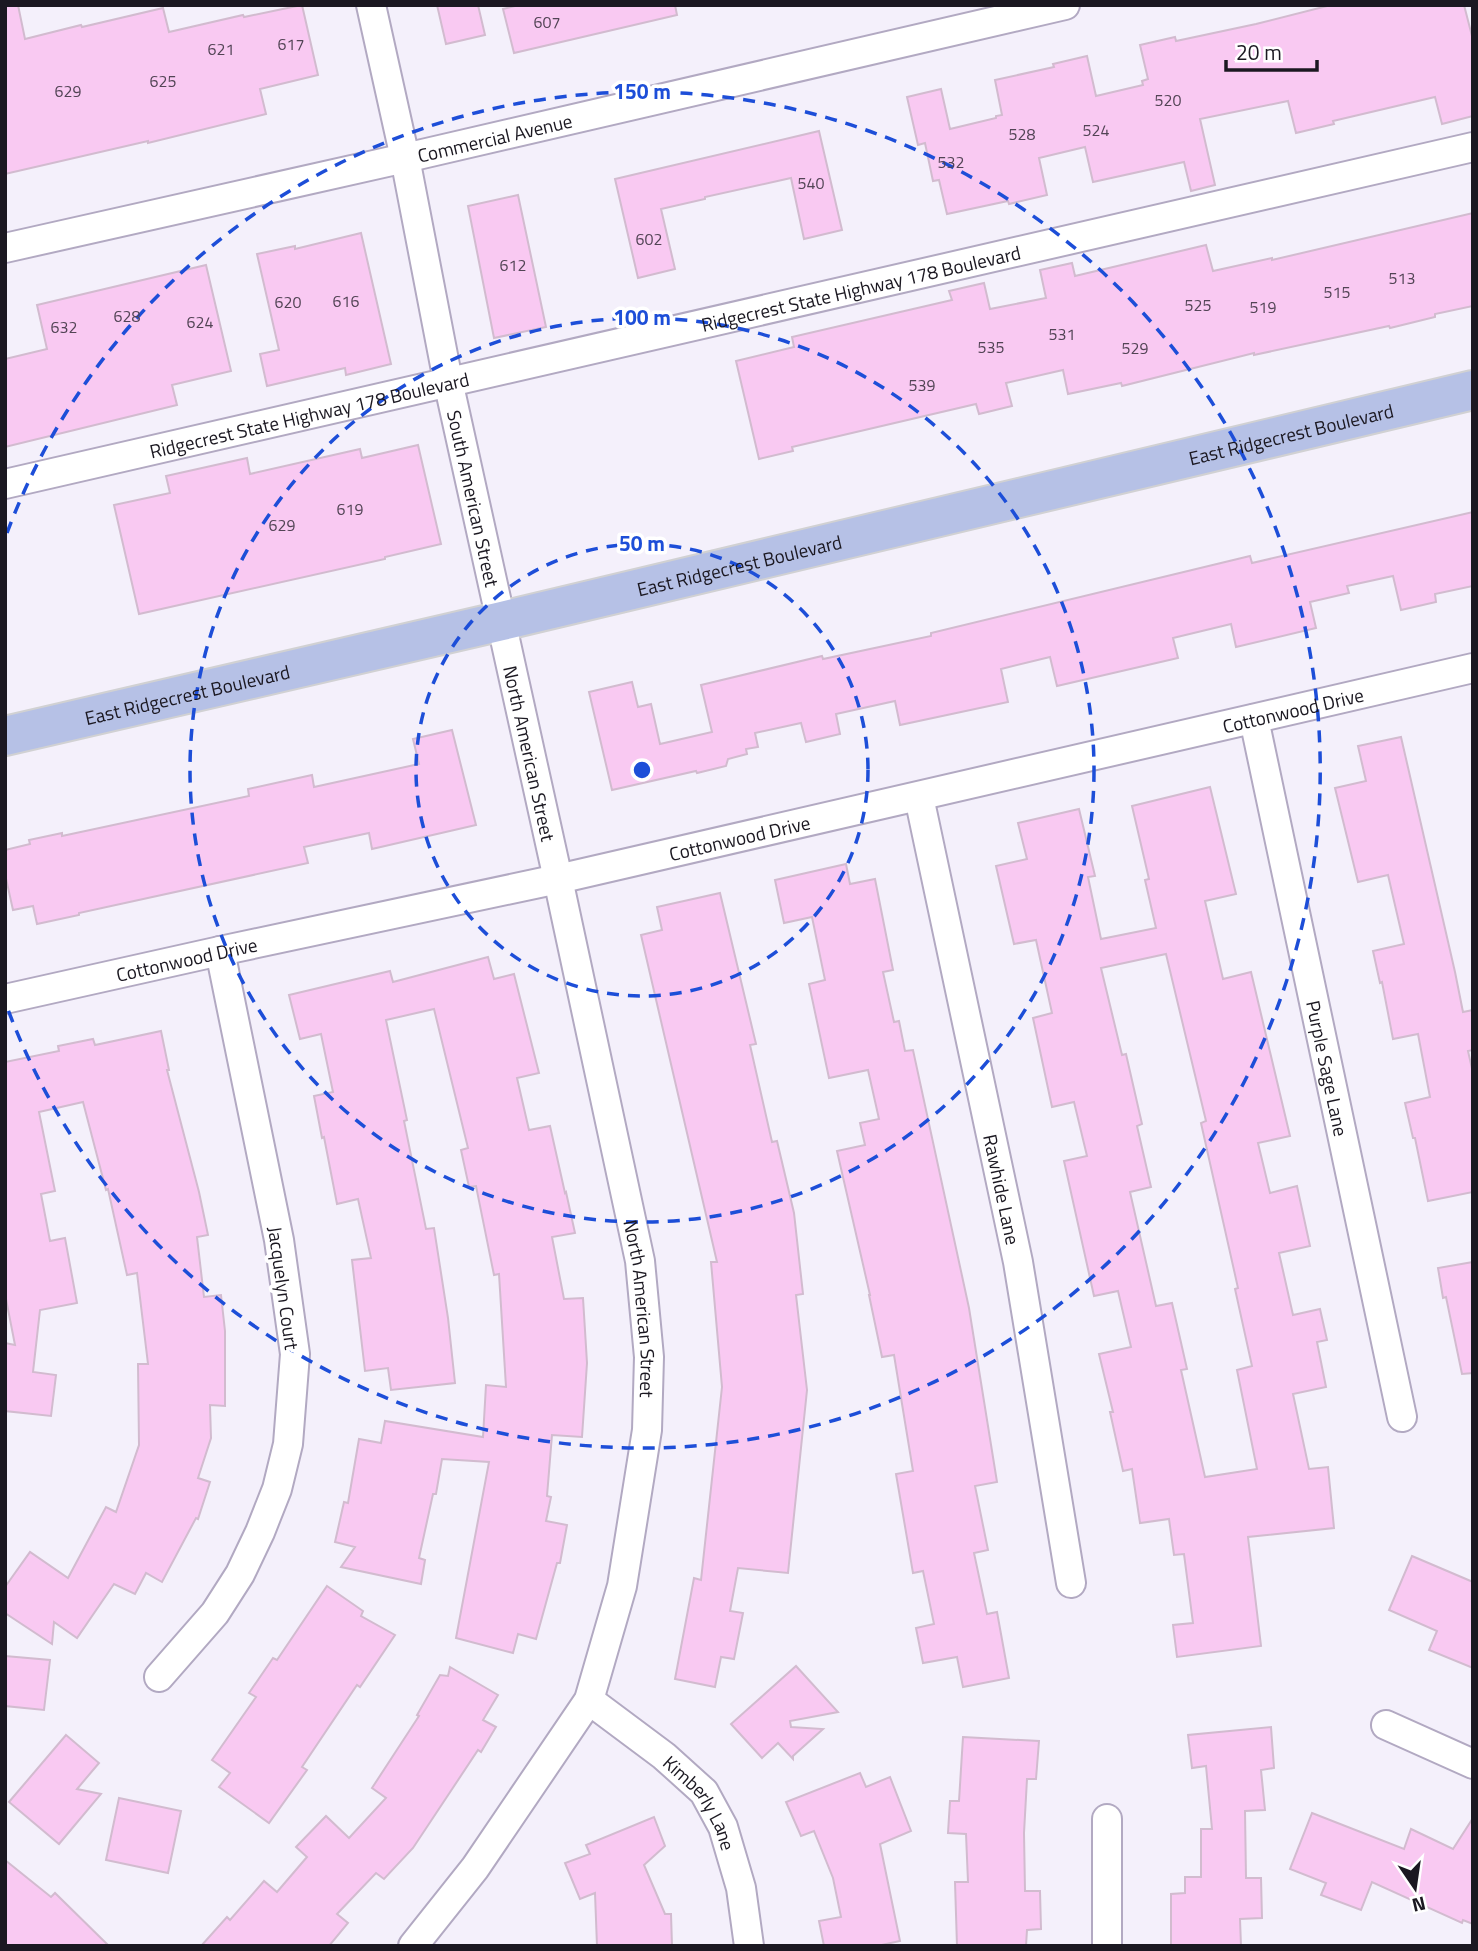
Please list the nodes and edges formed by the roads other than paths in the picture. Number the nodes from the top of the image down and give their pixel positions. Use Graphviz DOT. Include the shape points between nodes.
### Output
graph roads {
  1 [pos="371,5"];
  2 [pos="1065,5"];
  3 [pos="1473,147"];
  4 [pos="405,158"];
  5 [pos="5,248"];
  6 [pos="448,381"];
  7 [pos="1473,390"];
  8 [pos="5,484"];
  9 [pos="502,621"];
  10 [pos="1473,668"];
  11 [pos="1254,719"];
  12 [pos="5,736"];
  13 [pos="919,797"];
  14 [pos="558,879"];
  15 [pos="220,951"];
  16 [pos="5,999"];
  17 [pos="1402,1417"];
  18 [pos="1071,1583"];
  19 [pos="159,1677"];
  20 [pos="589,1700"];
  21 [pos="1387,1725"];
  22 [pos="1473,1764"];
  23 [pos="1107,1819"];
  24 [pos="413,1946"];
  25 [pos="749,1946"];
  26 [pos="1107,1946"];
  1 -- 4 [label="street, South American Street"];
  2 -- 4 [label="street, Commercial Avenue"];
  3 -- 6 [label="street, Ridgecrest State Highway 178 Boulevard"];
  4 -- 5 [label="street, Commercial Avenue"];
  4 -- 6 [label="street, South American Street"];
  6 -- 8 [label="street, Ridgecrest State Highway 178 Boulevard"];
  6 -- 9 [label="street, South American Street"];
  7 -- 9 [label="main road, East Ridgecrest Boulevard"];
  9 -- 12 [label="main road, East Ridgecrest Boulevard"];
  9 -- 14 [label="street, North American Street"];
  10 -- 11 [label="street, Cottonwood Drive"];
  11 -- 13 [label="street, Cottonwood Drive"];
  11 -- 17 [label="street, Purple Sage Lane"];
  13 -- 14 [label="street, Cottonwood Drive"];
  13 -- 18 [label="street, Rawhide Lane" via="1018,1262"];
  14 -- 15 [label="street, Cottonwood Drive"];
  14 -- 20 [label="street, North American Street" via="640,1261 649,1356 647,1430 622,1586"];
  15 -- 16 [label="street, Cottonwood Drive"];
  15 -- 19 [label="street, Jacquelyn Court" via="279,1240 295,1354 288,1444 277,1489 240,1574 215,1613"];
  20 -- 24 [label="street, North American Street" via="475,1868"];
  20 -- 25 [label="street, Kimberly Lane" via="704,1792 727,1839 741,1888"];
  21 -- 22 [label="street"];
  23 -- 26 [label="street"];
}
